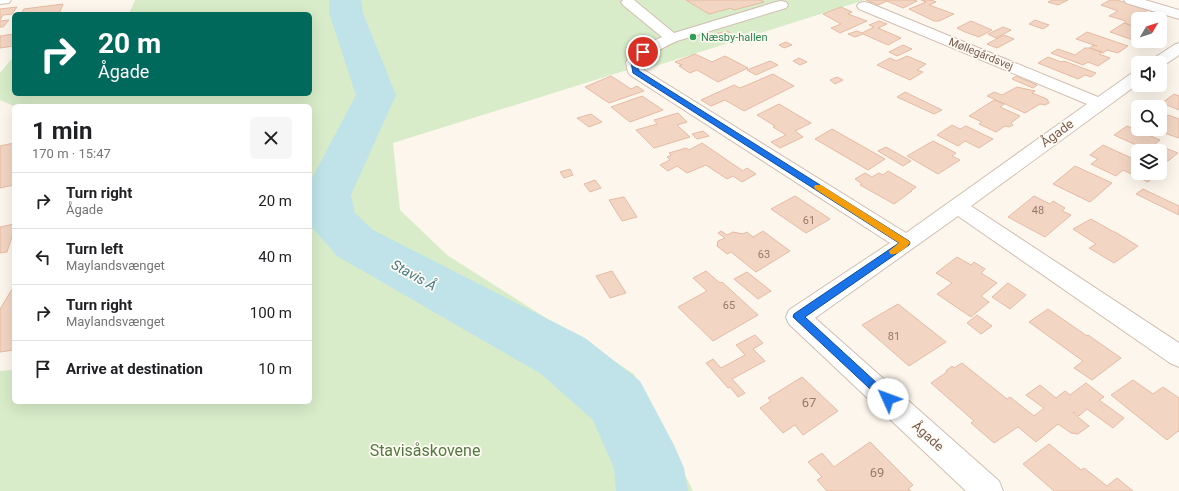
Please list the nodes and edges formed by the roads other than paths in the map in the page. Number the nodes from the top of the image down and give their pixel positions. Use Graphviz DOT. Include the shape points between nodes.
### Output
graph roads {
  1 [pos="0,0"];
  2 [pos="4,0"];
  3 [pos="1131,0"];
  4 [pos="628,2"];
  5 [pos="781,5"];
  6 [pos="864,6"];
  7 [pos="1179,15"];
  8 [pos="672,38"];
  9 [pos="1179,48"];
  10 [pos="1167,56"];
  11 [pos="1131,81"];
  12 [pos="1099,103"];
  13 [pos="957,206"];
  14 [pos="906,243"];
  15 [pos="1179,356"];
  16 [pos="988,491"];
  1 -- 2 [label="street"];
  3 -- 7 [label="street"];
  4 -- 8 [label="street"];
  5 -- 8 [label="street"];
  6 -- 12 [label="street, Møllegårdsvej"];
  8 -- 14 [label="street" via="643,52 634,62 636,72"];
  9 -- 10 [label="street"];
  11 -- 12 [label="street, Ågade"];
  12 -- 13 [label="street, Ågade"];
  13 -- 14 [label="street, Ågade"];
  13 -- 15 [label="street"];
  14 -- 16 [label="street, Ågade" via="798,317"];
}
